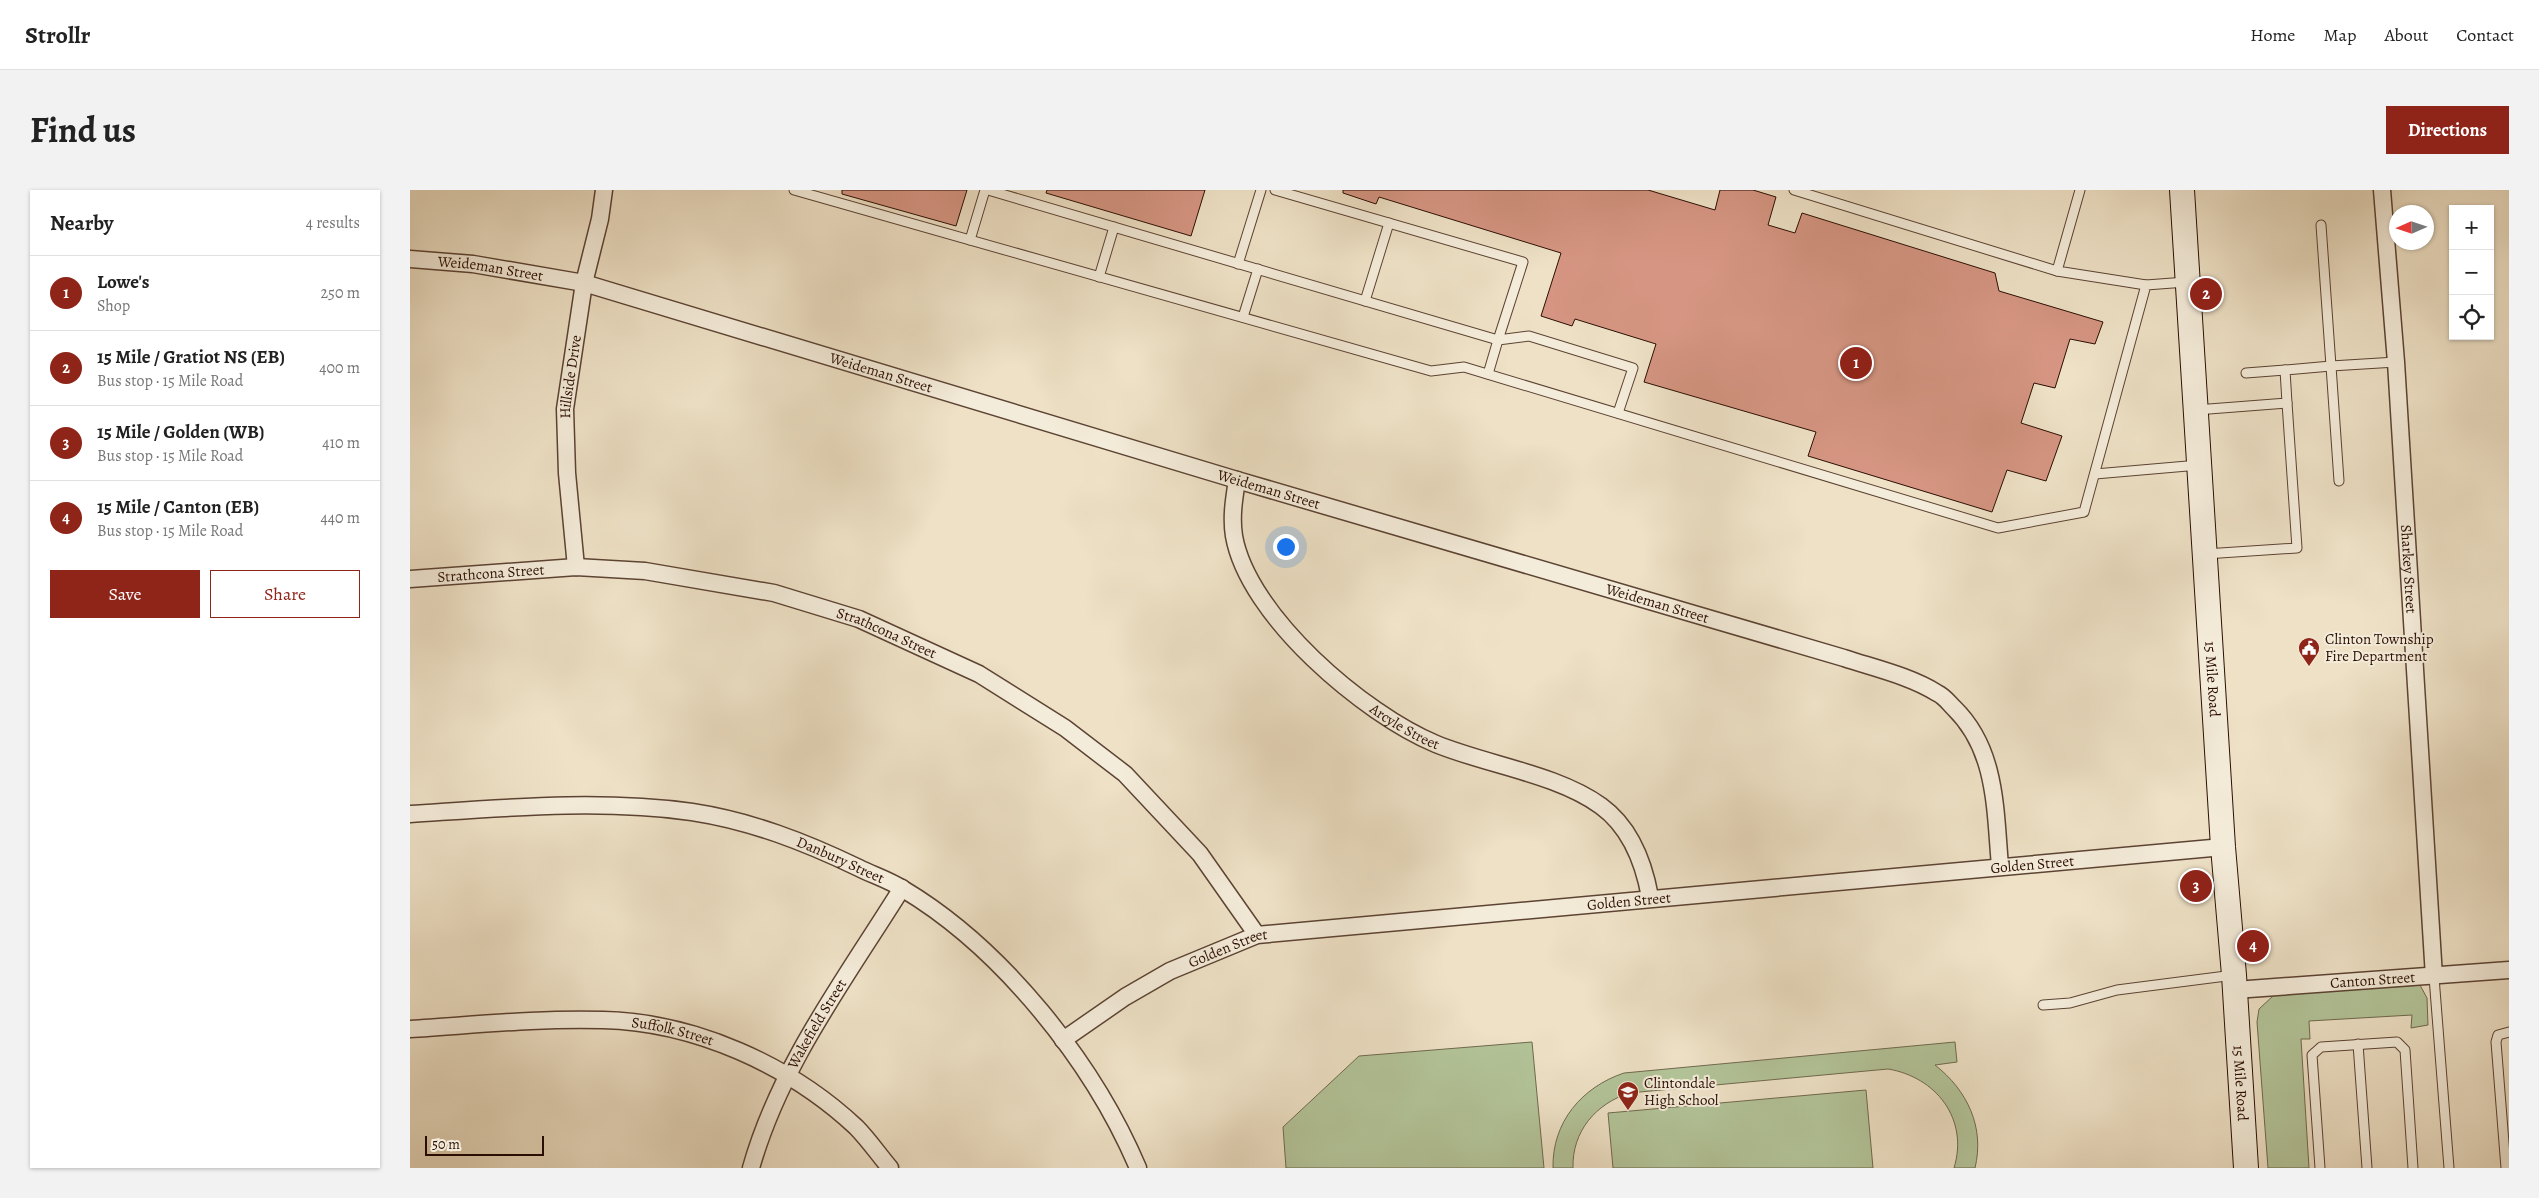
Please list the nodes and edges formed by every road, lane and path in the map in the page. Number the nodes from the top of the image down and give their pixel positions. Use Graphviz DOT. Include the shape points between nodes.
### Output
graph roads {
  1 [pos="604,190"];
  2 [pos="794,190"];
  3 [pos="830,190"];
  4 [pos="986,190"];
  5 [pos="1262,190"];
  6 [pos="1274,190"];
  7 [pos="1794,190"];
  8 [pos="2080,190"];
  9 [pos="2182,190"];
  10 [pos="2382,190"];
  11 [pos="827,200"];
  12 [pos="1389,223"];
  13 [pos="2321,225"];
  14 [pos="1114,227"];
  15 [pos="970,240"];
  16 [pos="410,259"];
  17 [pos="1238,264"];
  18 [pos="1258,269"];
  19 [pos="2057,271"];
  20 [pos="1099,277"];
  21 [pos="2188,282"];
  22 [pos="584,283"];
  23 [pos="2146,285"];
  24 [pos="1365,301"];
  25 [pos="1243,317"];
  26 [pos="1498,340"];
  27 [pos="2396,362"];
  28 [pos="2331,366"];
  29 [pos="2285,370"];
  30 [pos="2246,373"];
  31 [pos="1488,374"];
  32 [pos="2287,403"];
  33 [pos="2196,410"];
  34 [pos="1618,413"];
  35 [pos="2199,465"];
  36 [pos="2095,474"];
  37 [pos="1237,480"];
  38 [pos="2339,481"];
  39 [pos="2205,554"];
  40 [pos="576,567"];
  41 [pos="410,579"];
  42 [pos="410,814"];
  43 [pos="2223,847"];
  44 [pos="2000,866"];
  45 [pos="902,888"];
  46 [pos="1650,897"];
  47 [pos="1257,935"];
  48 [pos="2509,970"];
  49 [pos="2434,977"];
  50 [pos="2235,983"];
  51 [pos="2043,1005"];
  52 [pos="410,1029"];
  53 [pos="2509,1032"];
  54 [pos="1063,1040"];
  55 [pos="2358,1044"];
  56 [pos="786,1074"];
  57 [pos="751,1168"];
  58 [pos="890,1168"];
  59 [pos="1138,1168"];
  60 [pos="2246,1168"];
  61 [pos="2320,1168"];
  62 [pos="2367,1168"];
  63 [pos="2413,1168"];
  64 [pos="2449,1168"];
  65 [pos="2506,1168"];
  1 -- 22 [label="street, Hillside Drive"];
  2 -- 11 [label="lane"];
  3 -- 11 [label="lane"];
  4 -- 14 [label="lane"];
  4 -- 15 [label="lane"];
  5 -- 17 [label="lane"];
  6 -- 12 [label="lane"];
  7 -- 19 [label="lane"];
  8 -- 19 [label="lane"];
  9 -- 21 [label="main road, 15 Mile Road"];
  10 -- 27 [label="street, Sharkey Street"];
  11 -- 15 [label="lane"];
  12 -- 24 [label="lane"];
  12 -- 26 [label="lane" via="1523,262"];
  13 -- 28 [label="lane"];
  14 -- 17 [label="lane"];
  14 -- 20 [label="lane"];
  15 -- 20 [label="lane"];
  16 -- 22 [label="street, Weideman Street" via="473,264"];
  17 -- 18 [label="lane"];
  18 -- 24 [label="lane"];
  18 -- 25 [label="lane"];
  19 -- 23 [label="lane"];
  20 -- 25 [label="lane"];
  21 -- 23 [label="lane"];
  21 -- 33 [label="main road, 15 Mile Road"];
  22 -- 37 [label="street, Weideman Street"];
  22 -- 40 [label="street, Hillside Drive" via="565,409"];
  23 -- 36 [label="lane"];
  24 -- 26 [label="lane"];
  25 -- 31 [label="lane" via="1431,371 1464,367"];
  26 -- 31 [label="lane"];
  26 -- 34 [label="lane" via="1529,336 1633,368"];
  27 -- 28 [label="lane"];
  27 -- 49 [label="street, Sharkey Street"];
  28 -- 29 [label="lane"];
  28 -- 38 [label="lane"];
  29 -- 30 [label="lane"];
  29 -- 32 [label="lane"];
  31 -- 34 [label="lane"];
  32 -- 33 [label="lane"];
  32 -- 39 [label="lane" via="2297,548"];
  33 -- 35 [label="main road, 15 Mile Road"];
  34 -- 36 [label="lane" via="1998,528 2084,512"];
  35 -- 36 [label="lane"];
  35 -- 39 [label="main road, 15 Mile Road"];
  37 -- 44 [label="street, Weideman Street" via="1844,658 1939,693 1977,737 1989,765"];
  37 -- 46 [label="street, Arcyle Street" via="1232,512 1234,537 1243,564 1262,598 1289,633 1324,669 1378,712 1434,743 1578,792 1603,807 1624,830 1636,852"];
  39 -- 43 [label="main road, 15 Mile Road"];
  40 -- 41 [label="street, Strathcona Street"];
  40 -- 47 [label="street, Strathcona Street" via="645,571 774,593 859,619 979,674 1065,728 1125,774 1200,854"];
  42 -- 45 [label="street, Danbury Street" via="527,806 692,812 796,839"];
  43 -- 44 [label="street, Golden Street"];
  43 -- 50 [label="main road, 15 Mile Road"];
  44 -- 46 [label="street, Golden Street"];
  45 -- 54 [label="street, Danbury Street" via="973,940 1013,980"];
  45 -- 56 [label="street, Wakefield Street"];
  46 -- 47 [label="street, Golden Street"];
  47 -- 54 [label="street, Golden Street" via="1170,971 1125,997"];
  48 -- 49 [label="street, Canton Street"];
  49 -- 50 [label="street, Canton Street"];
  49 -- 64 [label="lane"];
  50 -- 51 [label="lane" via="2117,990 2070,1003"];
  50 -- 60 [label="main road, 15 Mile Road"];
  52 -- 56 [label="street, Suffolk Street" via="603,1020 644,1024 677,1029 704,1038"];
  53 -- 65 [label="lane" via="2498,1035 2496,1042"];
  54 -- 59 [label="street, Danbury Street" via="1099,1092"];
  55 -- 61 [label="lane" via="2321,1047 2312,1055"];
  55 -- 62 [label="lane"];
  55 -- 63 [label="lane" via="2397,1042 2405,1050"];
  56 -- 57 [label="street, Wakefield Street"];
  56 -- 58 [label="street, Suffolk Street" via="857,1128"];
}
